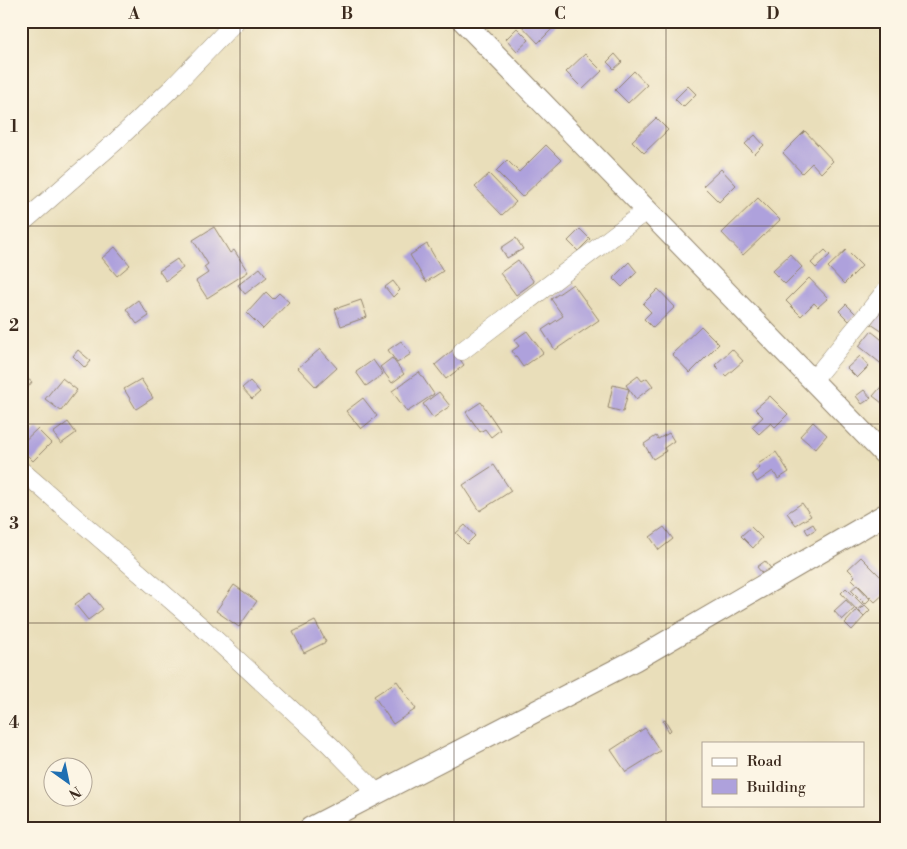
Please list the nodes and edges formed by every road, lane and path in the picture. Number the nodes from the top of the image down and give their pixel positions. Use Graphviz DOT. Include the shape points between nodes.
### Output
graph roads {
  1 [pos="236,21"];
  2 [pos="463,21"];
  3 [pos="647,210"];
  4 [pos="21,224"];
  5 [pos="886,290"];
  6 [pos="462,351"];
  7 [pos="813,380"];
  8 [pos="886,456"];
  9 [pos="21,470"];
  10 [pos="886,514"];
  11 [pos="377,793"];
  12 [pos="310,828"];
  1 -- 4 [label="street" via="115,142"];
  2 -- 3 [label="street"];
  3 -- 6 [label="street"];
  3 -- 7 [label="street"];
  5 -- 7 [label="street"];
  7 -- 8 [label="street"];
  9 -- 11 [label="street" via="203,628"];
  10 -- 11 [label="street" via="635,660"];
  11 -- 12 [label="street"];
}
